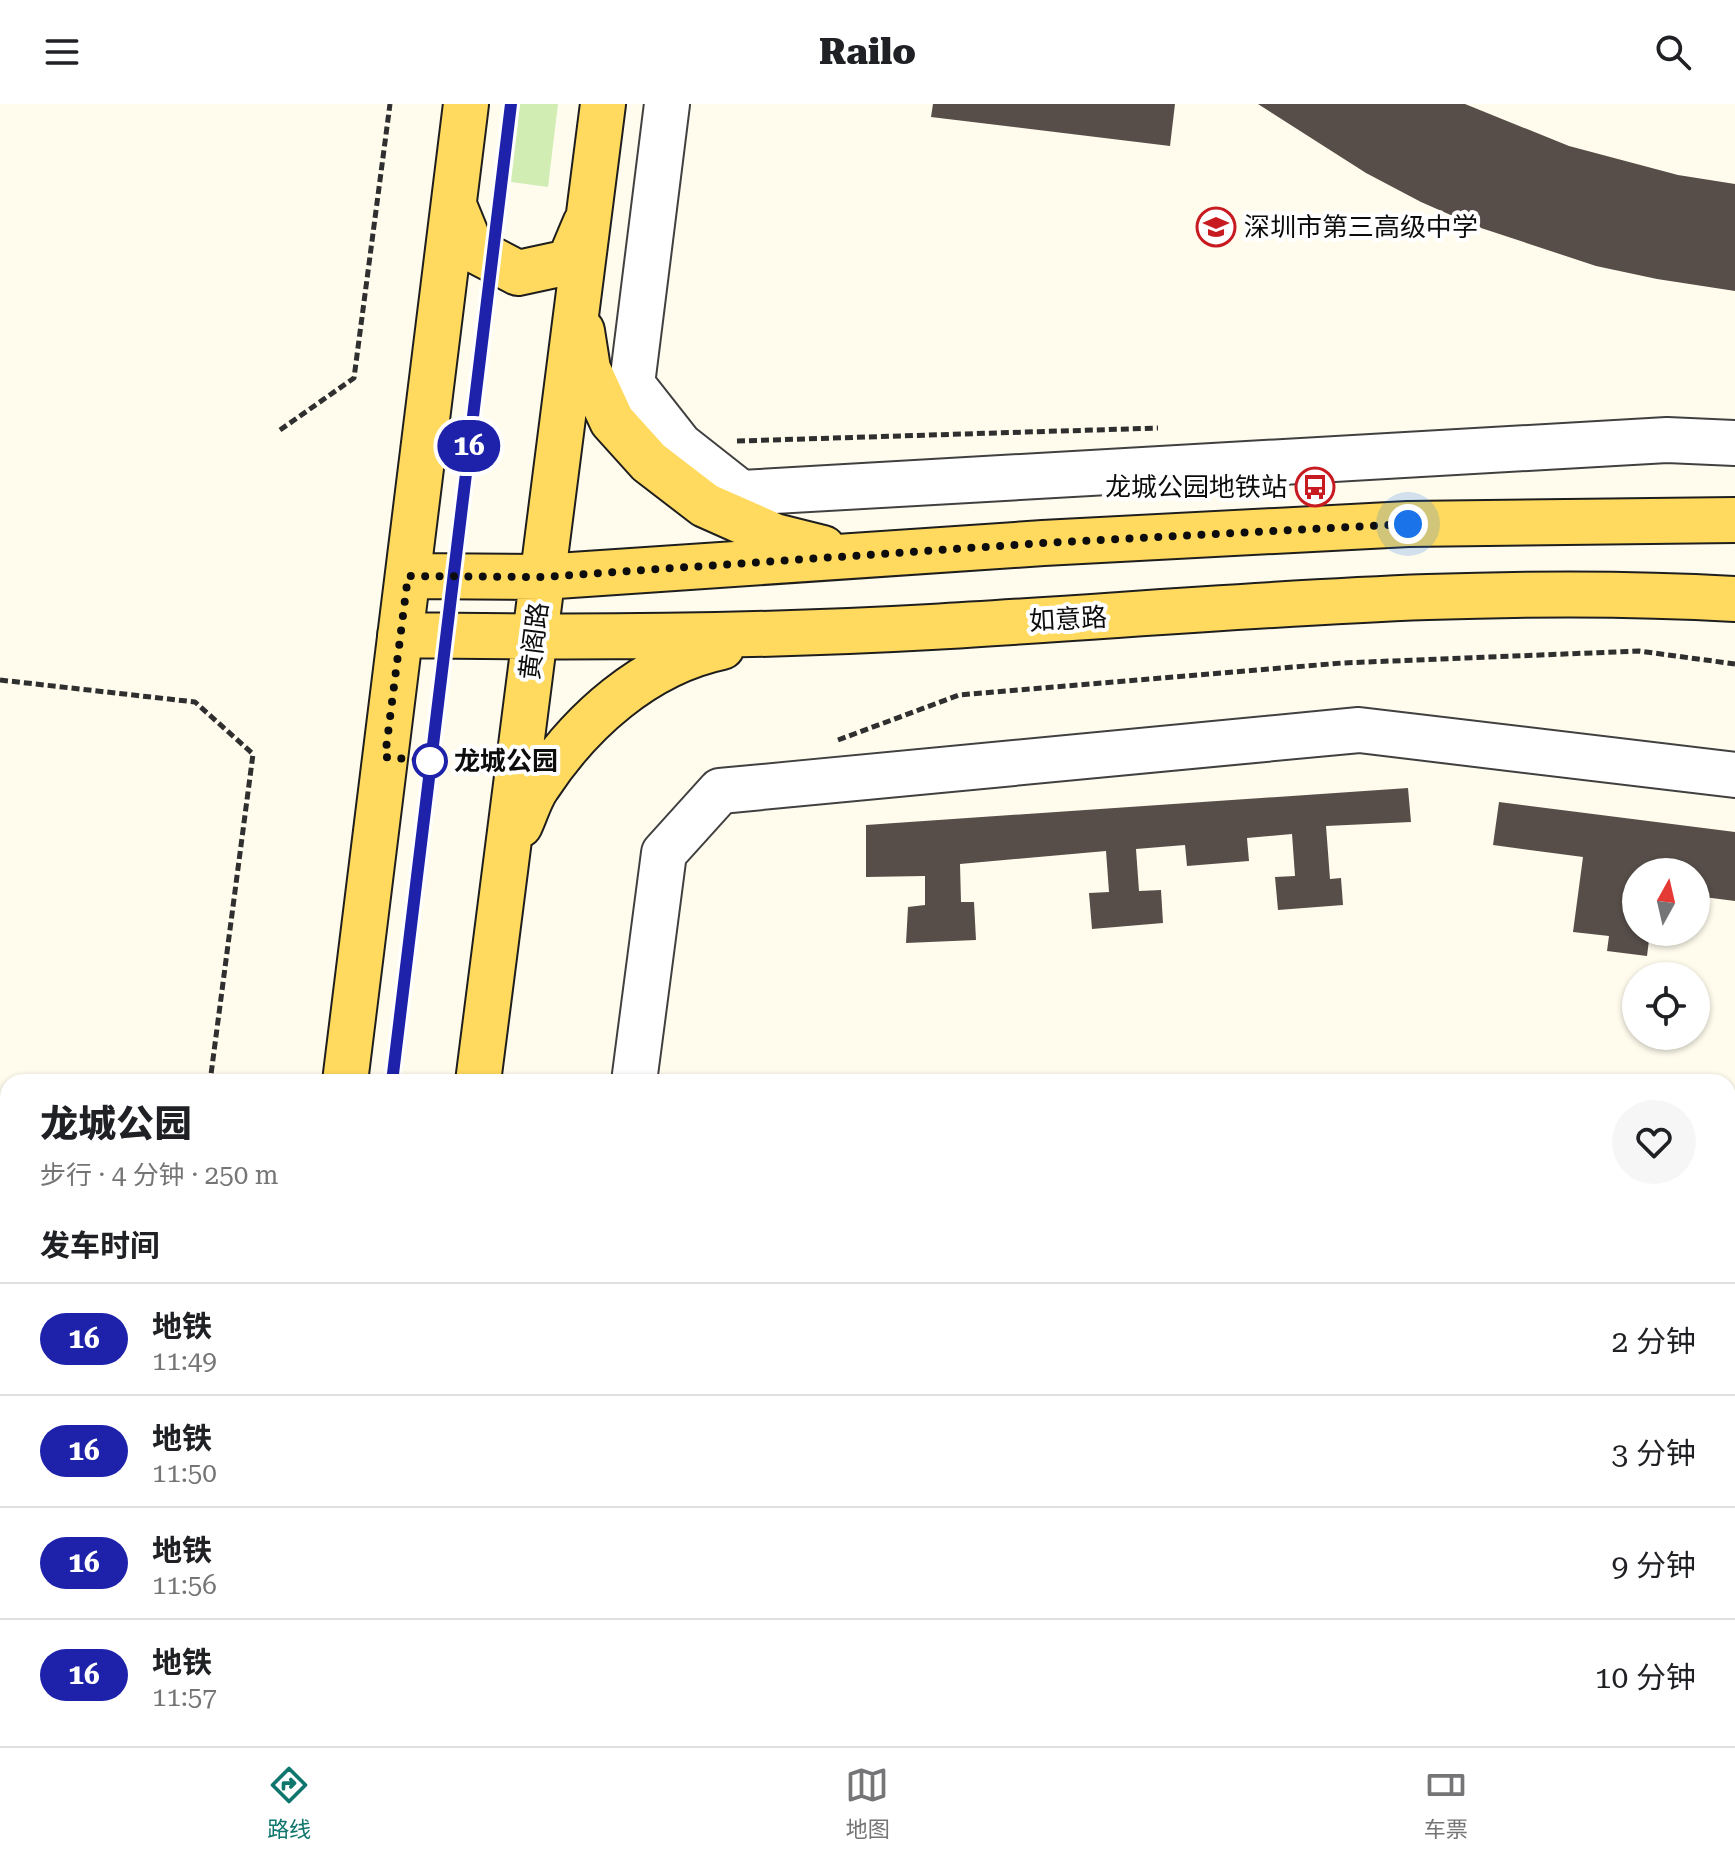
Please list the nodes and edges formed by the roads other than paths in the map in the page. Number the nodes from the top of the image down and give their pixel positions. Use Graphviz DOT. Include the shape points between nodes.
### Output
graph roads {
  1 [pos="466,104"];
  2 [pos="603,104"];
  3 [pos="667,104"];
  4 [pos="454,205"];
  5 [pos="588,218"];
  6 [pos="578,301"];
  7 [pos="1735,443"];
  8 [pos="1735,520"];
  9 [pos="856,556"];
  10 [pos="408,576"];
  11 [pos="542,577"];
  12 [pos="1735,599"];
  13 [pos="400,635"];
  14 [pos="776,635"];
  15 [pos="535,637"];
  16 [pos="1735,775"];
  17 [pos="507,852"];
  18 [pos="346,1074"];
  19 [pos="479,1074"];
  20 [pos="635,1074"];
  1 -- 4 [label="main road"];
  2 -- 5 [label="main road, 黄阁路"];
  3 -- 7 [label="street" via="632,384 680,445 741,493 1667,440"];
  4 -- 5 [label="main road" via="472,249 518,273 569,262"];
  4 -- 10 [label="main road"];
  5 -- 6 [label="main road, 黄阁路"];
  6 -- 9 [label="main road" via="588,369 612,421 649,462 705,505 775,536"];
  6 -- 11 [label="main road, 黄阁路"];
  8 -- 9 [label="main road" via="1408,524"];
  9 -- 11 [label="main road"];
  10 -- 11 [label="main road"];
  10 -- 13 [label="main road"];
  11 -- 15 [label="main road, 黄阁路"];
  12 -- 14 [label="main road, 如意路" via="1593,592 1444,596"];
  13 -- 15 [label="main road, 如意路"];
  13 -- 18 [label="main road"];
  14 -- 15 [label="main road, 如意路"];
  14 -- 17 [label="main road" via="715,648 664,668 616,698 575,737 537,787"];
  15 -- 17 [label="main road, 黄阁路"];
  16 -- 20 [label="street" via="1359,730 720,791 664,853"];
  17 -- 19 [label="main road, 黄阁路"];
}
